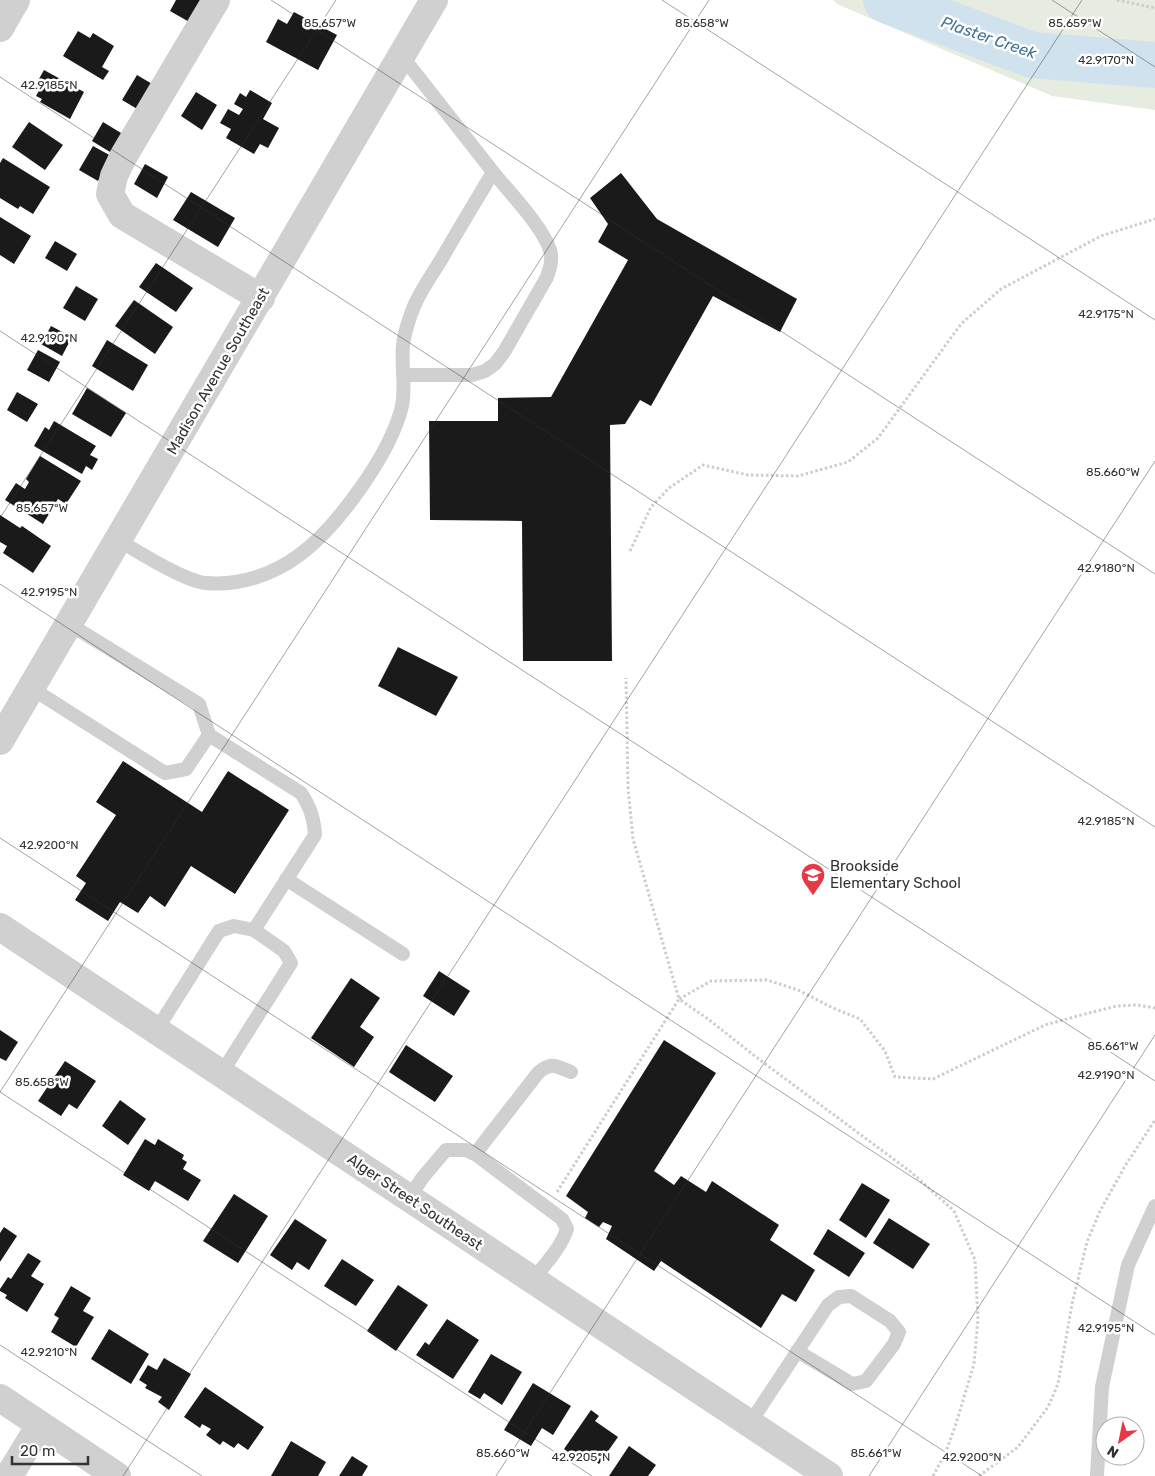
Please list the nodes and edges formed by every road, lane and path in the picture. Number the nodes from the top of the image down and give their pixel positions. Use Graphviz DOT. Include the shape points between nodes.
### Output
graph roads {
  1 [pos="16,0"];
  2 [pos="216,0"];
  3 [pos="434,0"];
  4 [pos="1117,0"];
  5 [pos="1155,8"];
  6 [pos="0,28"];
  7 [pos="402,56"];
  8 [pos="493,172"];
  9 [pos="1155,218"];
  10 [pos="261,298"];
  11 [pos="403,375"];
  12 [pos="118,540"];
  13 [pos="630,551"];
  14 [pos="69,624"];
  15 [pos="626,678"];
  16 [pos="31,688"];
  17 [pos="209,735"];
  18 [pos="0,741"];
  19 [pos="286,880"];
  20 [pos="0,927"];
  21 [pos="254,930"];
  22 [pos="403,954"];
  23 [pos="679,999"];
  24 [pos="1155,1008"];
  25 [pos="156,1031"];
  26 [pos="572,1072"];
  27 [pos="221,1074"];
  28 [pos="1155,1120"];
  29 [pos="474,1154"];
  30 [pos="555,1194"];
  31 [pos="409,1198"];
  32 [pos="1155,1206"];
  33 [pos="533,1280"];
  34 [pos="797,1351"];
  35 [pos="0,1398"];
  36 [pos="750,1423"];
  37 [pos="40,1425"];
  38 [pos="9,1476"];
  39 [pos="117,1476"];
  40 [pos="829,1476"];
  41 [pos="933,1476"];
  42 [pos="979,1476"];
  43 [pos="1097,1476"];
  1 -- 6 [label="street"];
  2 -- 10 [label="street" via="123,157 110,194 122,215"];
  3 -- 7 [label="street, Madison Avenue Southeast"];
  4 -- 5 [label="path"];
  7 -- 8 [label="lane"];
  7 -- 10 [label="street, Madison Avenue Southeast"];
  8 -- 11 [label="lane" via="415,303 403,344"];
  8 -- 11 [label="lane" via="543,234 551,252 547,277 495,364 472,375"];
  9 -- 13 [label="path" via="1100,236 1001,289 961,324 878,438 848,462 798,476 748,475 703,465 669,488 650,508"];
  10 -- 12 [label="street, Madison Avenue Southeast"];
  11 -- 12 [label="lane" via="402,405 387,446 337,518 299,556 262,576 238,582 204,583 183,576"];
  12 -- 14 [label="street, Madison Avenue Southeast"];
  14 -- 16 [label="street, Madison Avenue Southeast"];
  14 -- 17 [label="lane" via="199,704"];
  15 -- 23 [label="path" via="628,787 633,839"];
  16 -- 17 [label="lane" via="165,773 186,769"];
  16 -- 18 [label="street, Madison Avenue Southeast"];
  17 -- 19 [label="lane" via="301,793 309,806 315,834"];
  19 -- 21 [label="lane"];
  19 -- 22 [label="lane"];
  20 -- 25 [label="street, Alger Street Southeast"];
  21 -- 25 [label="lane" via="234,926 219,931"];
  21 -- 27 [label="lane" via="284,951 291,963"];
  23 -- 24 [label="path" via="711,981 767,980 798,990 860,1019 885,1051 895,1078 933,1079 1045,1025 1117,1006"];
  23 -- 30 [label="path"];
  23 -- 41 [label="path" via="911,1172 954,1210 975,1260 978,1318 974,1364 955,1427"];
  25 -- 27 [label="street, Alger Street Southeast"];
  26 -- 29 [label="lane" via="545,1066"];
  27 -- 31 [label="street, Alger Street Southeast"];
  28 -- 42 [label="path" via="1100,1211 1087,1242 1058,1384 1048,1406 1018,1447"];
  29 -- 31 [label="lane" via="466,1150 446,1150"];
  29 -- 33 [label="lane" via="562,1219 567,1228 558,1247"];
  31 -- 33 [label="street, Alger Street Southeast"];
  32 -- 43 [label="lane" via="1128,1265 1102,1387"];
  33 -- 36 [label="street, Alger Street Southeast"];
  34 -- 34 [label="lane" via="828,1304 839,1297 851,1296 890,1321 899,1332 894,1344 866,1381 852,1384"];
  34 -- 36 [label="lane"];
  35 -- 37 [label="street"];
  36 -- 40 [label="street, Alger Street Southeast"];
  37 -- 38 [label="street"];
  37 -- 39 [label="street"];
}
